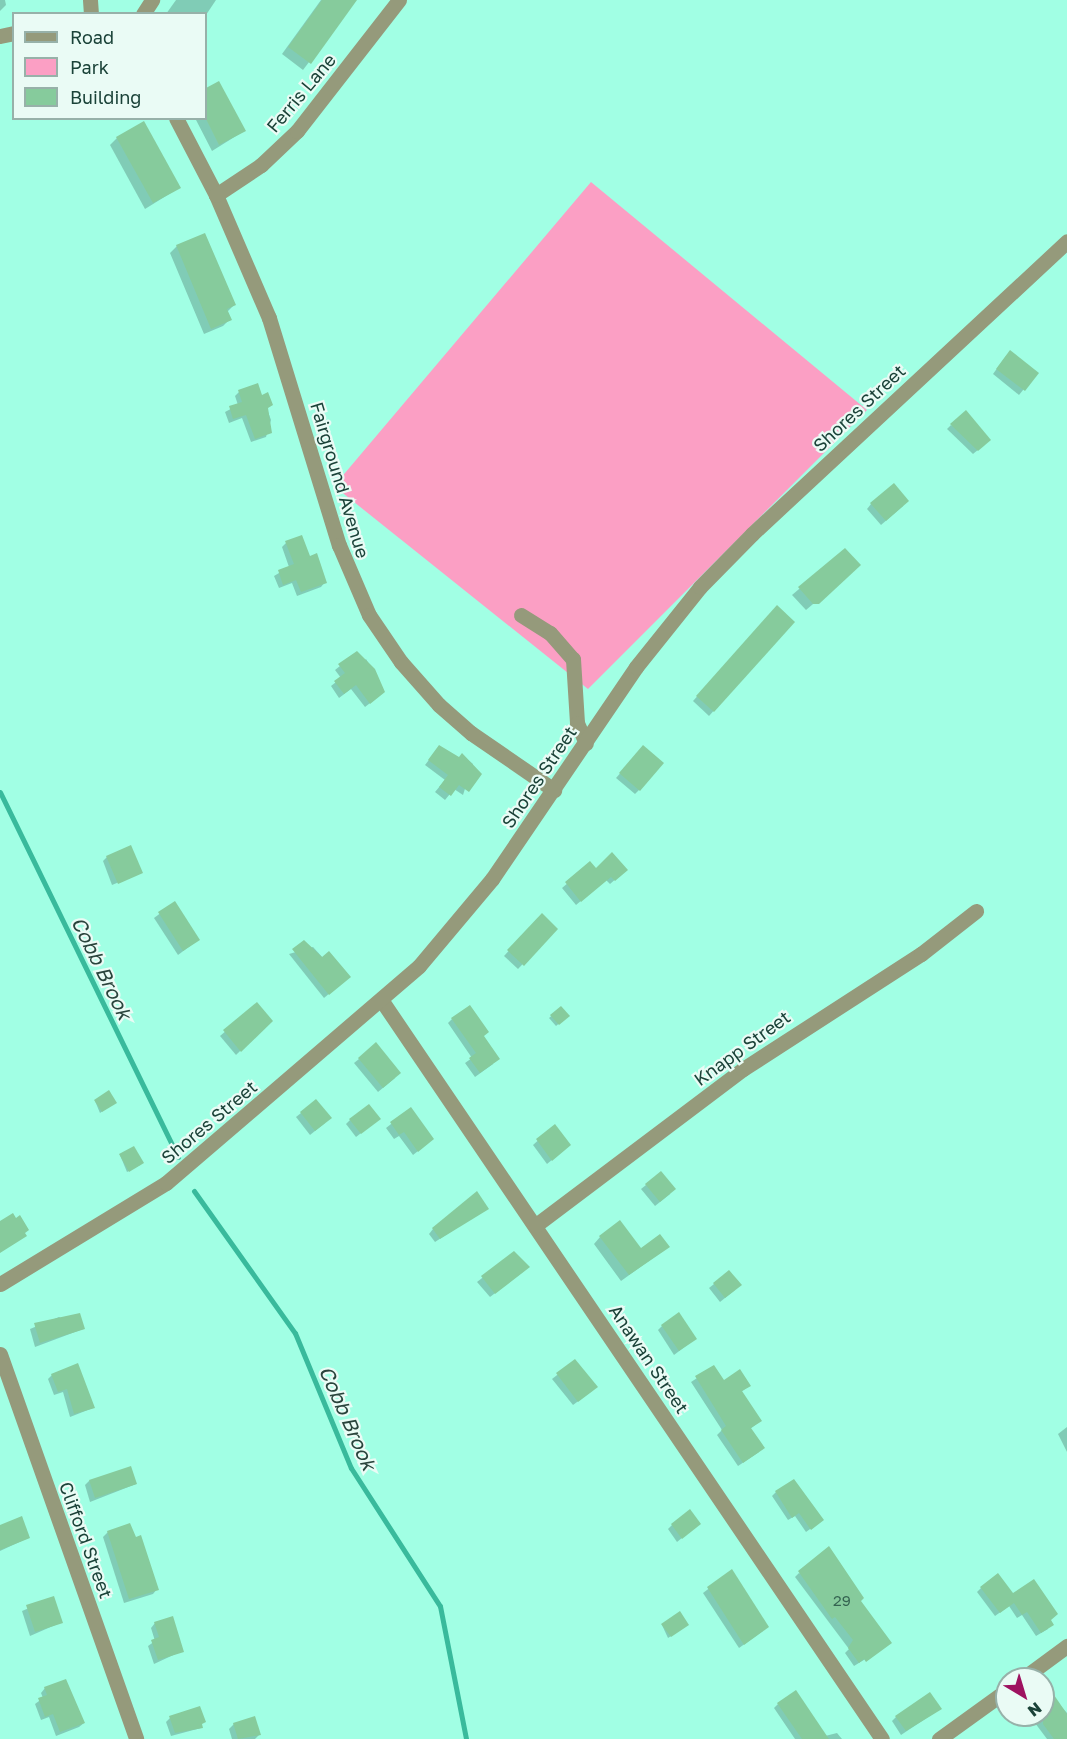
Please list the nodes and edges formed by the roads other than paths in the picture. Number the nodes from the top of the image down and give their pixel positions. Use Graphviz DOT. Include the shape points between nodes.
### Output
graph roads {
  1 [pos="399,0"];
  2 [pos="177,120"];
  3 [pos="216,195"];
  4 [pos="1067,241"];
  5 [pos="521,615"];
  6 [pos="586,743"];
  7 [pos="554,790"];
  8 [pos="976,910"];
  9 [pos="382,1001"];
  10 [pos="536,1225"];
  11 [pos="0,1284"];
  12 [pos="0,1354"];
  13 [pos="1066,1650"];
  14 [pos="1040,1667"];
  15 [pos="995,1699"];
  16 [pos="136,1739"];
  17 [pos="882,1739"];
  18 [pos="939,1739"];
  1 -- 3 [label="street, Ferris Lane" via="297,131 261,165"];
  2 -- 3 [label="street, Fairground Avenue"];
  3 -- 7 [label="street, Fairground Avenue" via="269,318 339,545 369,615 401,662 438,705 471,733"];
  4 -- 6 [label="street, Shores Street" via="717,569 642,659"];
  5 -- 6 [label="street" via="550,633 573,659 577,723"];
  6 -- 7 [label="street, Shores Street"];
  7 -- 9 [label="street, Shores Street" via="465,915"];
  8 -- 10 [label="street, Knapp Street" via="921,954 743,1069"];
  9 -- 10 [label="street, Anawan Street"];
  9 -- 11 [label="street, Shores Street" via="166,1183"];
  10 -- 17 [label="street, Anawan Street"];
  12 -- 16 [label="street, Clifford Street"];
  13 -- 14 [label="street"];
  15 -- 18 [label="street"];
}
